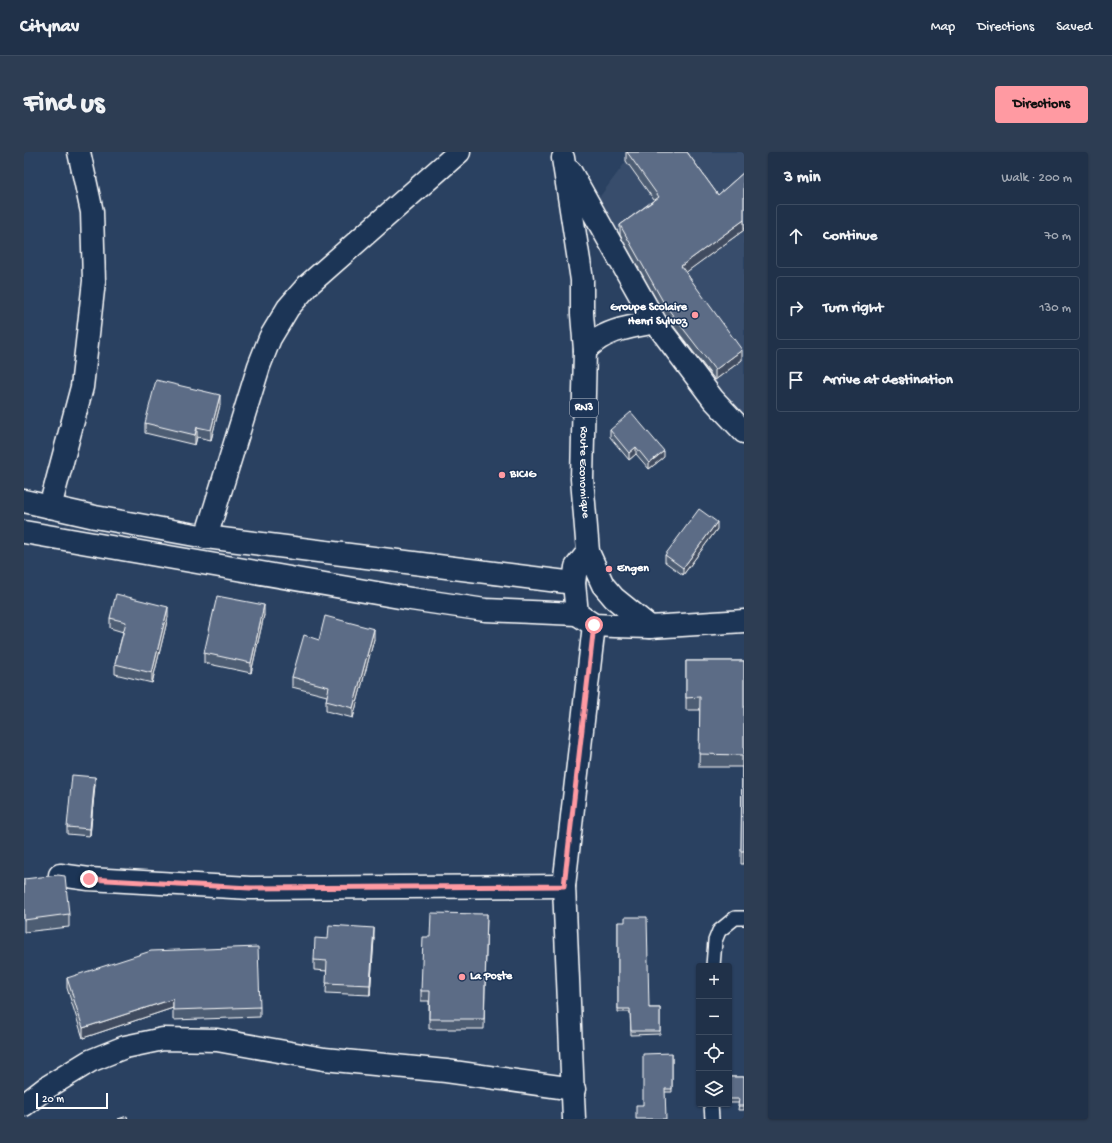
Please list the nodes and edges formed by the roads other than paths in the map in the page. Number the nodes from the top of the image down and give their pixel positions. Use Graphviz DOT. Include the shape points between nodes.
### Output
graph roads {
  1 [pos="80,152"];
  2 [pos="459,152"];
  3 [pos="563,154"];
  4 [pos="655,322"];
  5 [pos="585,350"];
  6 [pos="744,432"];
  7 [pos="24,501"];
  8 [pos="50,507"];
  9 [pos="24,532"];
  10 [pos="206,537"];
  11 [pos="588,552"];
  12 [pos="574,583"];
  13 [pos="585,620"];
  14 [pos="744,621"];
  15 [pos="650,627"];
  16 [pos="60,875"];
  17 [pos="564,886"];
  18 [pos="744,918"];
  19 [pos="713,963"];
  20 [pos="574,1089"];
  21 [pos="24,1105"];
  22 [pos="711,1107"];
  23 [pos="574,1119"];
  24 [pos="712,1119"];
  1 -- 8 [label="main road" via="92,212 94,282 82,387"];
  2 -- 10 [label="main road" via="308,285 288,308 270,338 259,366"];
  3 -- 4 [label="main road, Route Economique / RN3"];
  3 -- 5 [label="main road, Route Economique / RN3" via="582,280"];
  4 -- 5 [label="main road" via="620,329 599,338"];
  4 -- 6 [label="main road, Route Economique / RN3" via="713,399"];
  5 -- 11 [label="main road, Route Economique / RN3" via="582,479"];
  7 -- 8 [label="main road"];
  8 -- 10 [label="main road"];
  9 -- 13 [label="main road" via="411,599 485,610"];
  10 -- 12 [label="main road"];
  11 -- 12 [label="main road" via="576,567"];
  11 -- 15 [label="main road, Route Economique" via="603,585 614,598"];
  12 -- 13 [label="main road"];
  13 -- 15 [label="main road"];
  13 -- 17 [label="main road"];
  14 -- 15 [label="main road"];
  16 -- 17 [label="main road" via="89,879 250,888"];
  17 -- 20 [label="main road"];
  18 -- 19 [label="lane" via="735,918 719,931"];
  20 -- 21 [label="main road" via="446,1071 324,1059 217,1040 163,1039 125,1047 90,1061"];
  20 -- 23 [label="main road"];
  22 -- 24 [label="lane"];
}
